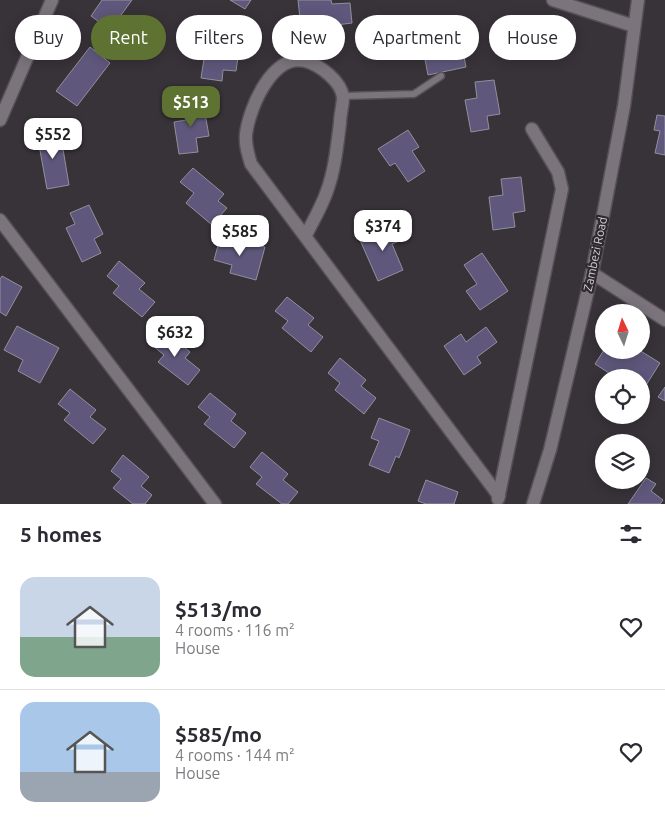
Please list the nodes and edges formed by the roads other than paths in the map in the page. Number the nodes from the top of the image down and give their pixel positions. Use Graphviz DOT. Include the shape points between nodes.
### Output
graph roads {
  1 [pos="52,0"];
  2 [pos="553,0"];
  3 [pos="638,0"];
  4 [pos="634,26"];
  5 [pos="441,76"];
  6 [pos="343,96"];
  7 [pos="0,120"];
  8 [pos="532,129"];
  9 [pos="0,220"];
  10 [pos="306,235"];
  11 [pos="592,273"];
  12 [pos="665,320"];
  13 [pos="498,500"];
  14 [pos="215,504"];
  15 [pos="533,504"];
  1 -- 7 [label="street"];
  2 -- 4 [label="street"];
  3 -- 4 [label="street, Zambezi Road"];
  4 -- 11 [label="street, Zambezi Road" via="624,106"];
  5 -- 6 [label="lane" via="414,94"];
  6 -- 10 [label="street" via="328,190"];
  6 -- 10 [label="street" via="338,84 321,69 305,61 292,62 264,84 250,116 246,150 251,164"];
  8 -- 13 [label="street" via="558,172 562,189"];
  9 -- 14 [label="street"];
  10 -- 13 [label="street"];
  11 -- 12 [label="street"];
  11 -- 15 [label="street, Zambezi Road" via="550,450"];
}
